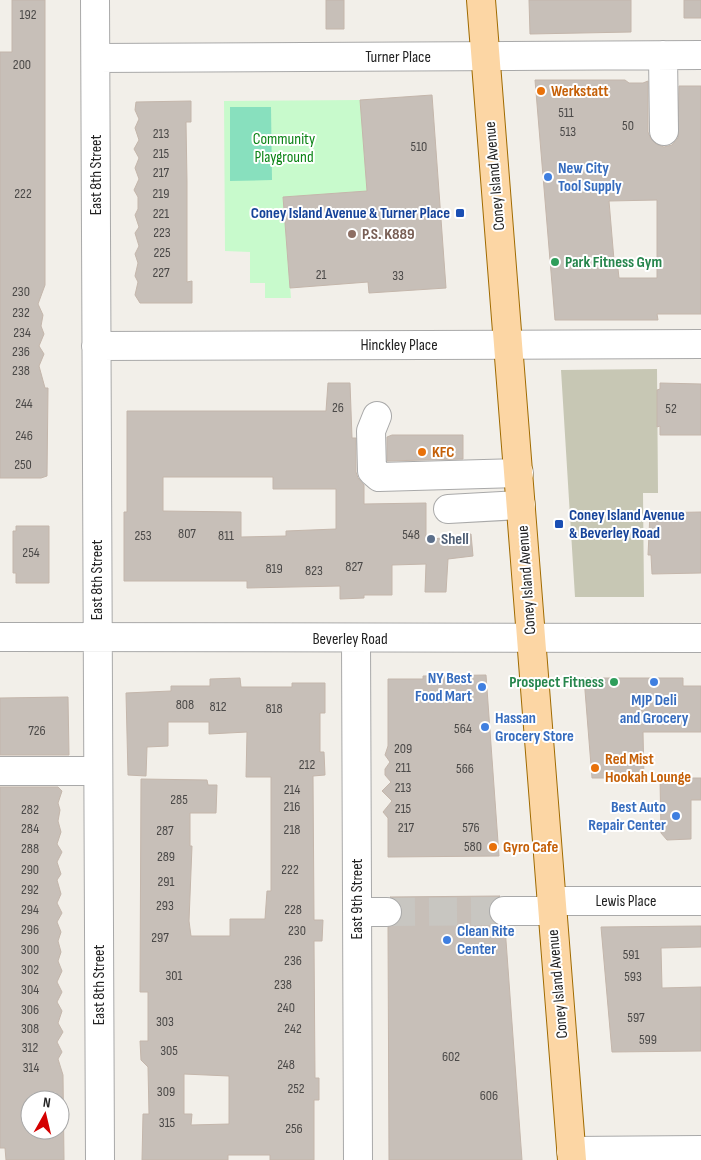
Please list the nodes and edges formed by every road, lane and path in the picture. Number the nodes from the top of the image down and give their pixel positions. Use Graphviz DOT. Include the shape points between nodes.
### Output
graph roads {
  1 [pos="95,0"];
  2 [pos="481,0"];
  3 [pos="701,55"];
  4 [pos="486,56"];
  5 [pos="663,56"];
  6 [pos="96,58"];
  7 [pos="664,131"];
  8 [pos="509,344"];
  9 [pos="701,344"];
  10 [pos="96,346"];
  11 [pos="377,416"];
  12 [pos="519,473"];
  13 [pos="521,504"];
  14 [pos="448,509"];
  15 [pos="98,636"];
  16 [pos="0,637"];
  17 [pos="532,638"];
  18 [pos="701,638"];
  19 [pos="356,639"];
  20 [pos="0,770"];
  21 [pos="98,771"];
  22 [pos="701,901"];
  23 [pos="551,906"];
  24 [pos="504,911"];
  25 [pos="357,912"];
  26 [pos="387,912"];
  27 [pos="701,1150"];
  28 [pos="572,1155"];
  29 [pos="100,1160"];
  30 [pos="358,1160"];
  1 -- 6 [label="street, East 8th Street"];
  2 -- 4 [label="main road, Coney Island Avenue"];
  3 -- 5 [label="street, Turner Place"];
  4 -- 5 [label="street, Turner Place"];
  4 -- 6 [label="street, Turner Place"];
  4 -- 8 [label="main road, Coney Island Avenue"];
  5 -- 7 [label="street"];
  6 -- 10 [label="street, East 8th Street"];
  8 -- 9 [label="street, Hinckley Place"];
  8 -- 10 [label="street, Hinckley Place"];
  8 -- 12 [label="main road, Coney Island Avenue"];
  10 -- 15 [label="street, East 8th Street"];
  11 -- 12 [label="street" via="371,431 372,472 379,476"];
  12 -- 13 [label="main road, Coney Island Avenue"];
  13 -- 14 [label="street"];
  13 -- 17 [label="main road, Coney Island Avenue"];
  15 -- 16 [label="street, Beverley Road"];
  15 -- 19 [label="street, Beverley Road"];
  15 -- 21 [label="street, East 8th Street"];
  17 -- 18 [label="street, Beverley Road"];
  17 -- 19 [label="street, Beverley Road"];
  17 -- 23 [label="main road, Coney Island Avenue"];
  19 -- 25 [label="street, East 9th Street"];
  20 -- 21 [label="street"];
  21 -- 29 [label="street, East 8th Street"];
  22 -- 23 [label="street, Lewis Place"];
  23 -- 24 [label="street, Lewis Place"];
  23 -- 28 [label="main road, Coney Island Avenue"];
  25 -- 26 [label="street"];
  25 -- 30 [label="street, East 9th Street"];
  27 -- 28 [label="street"];
}
